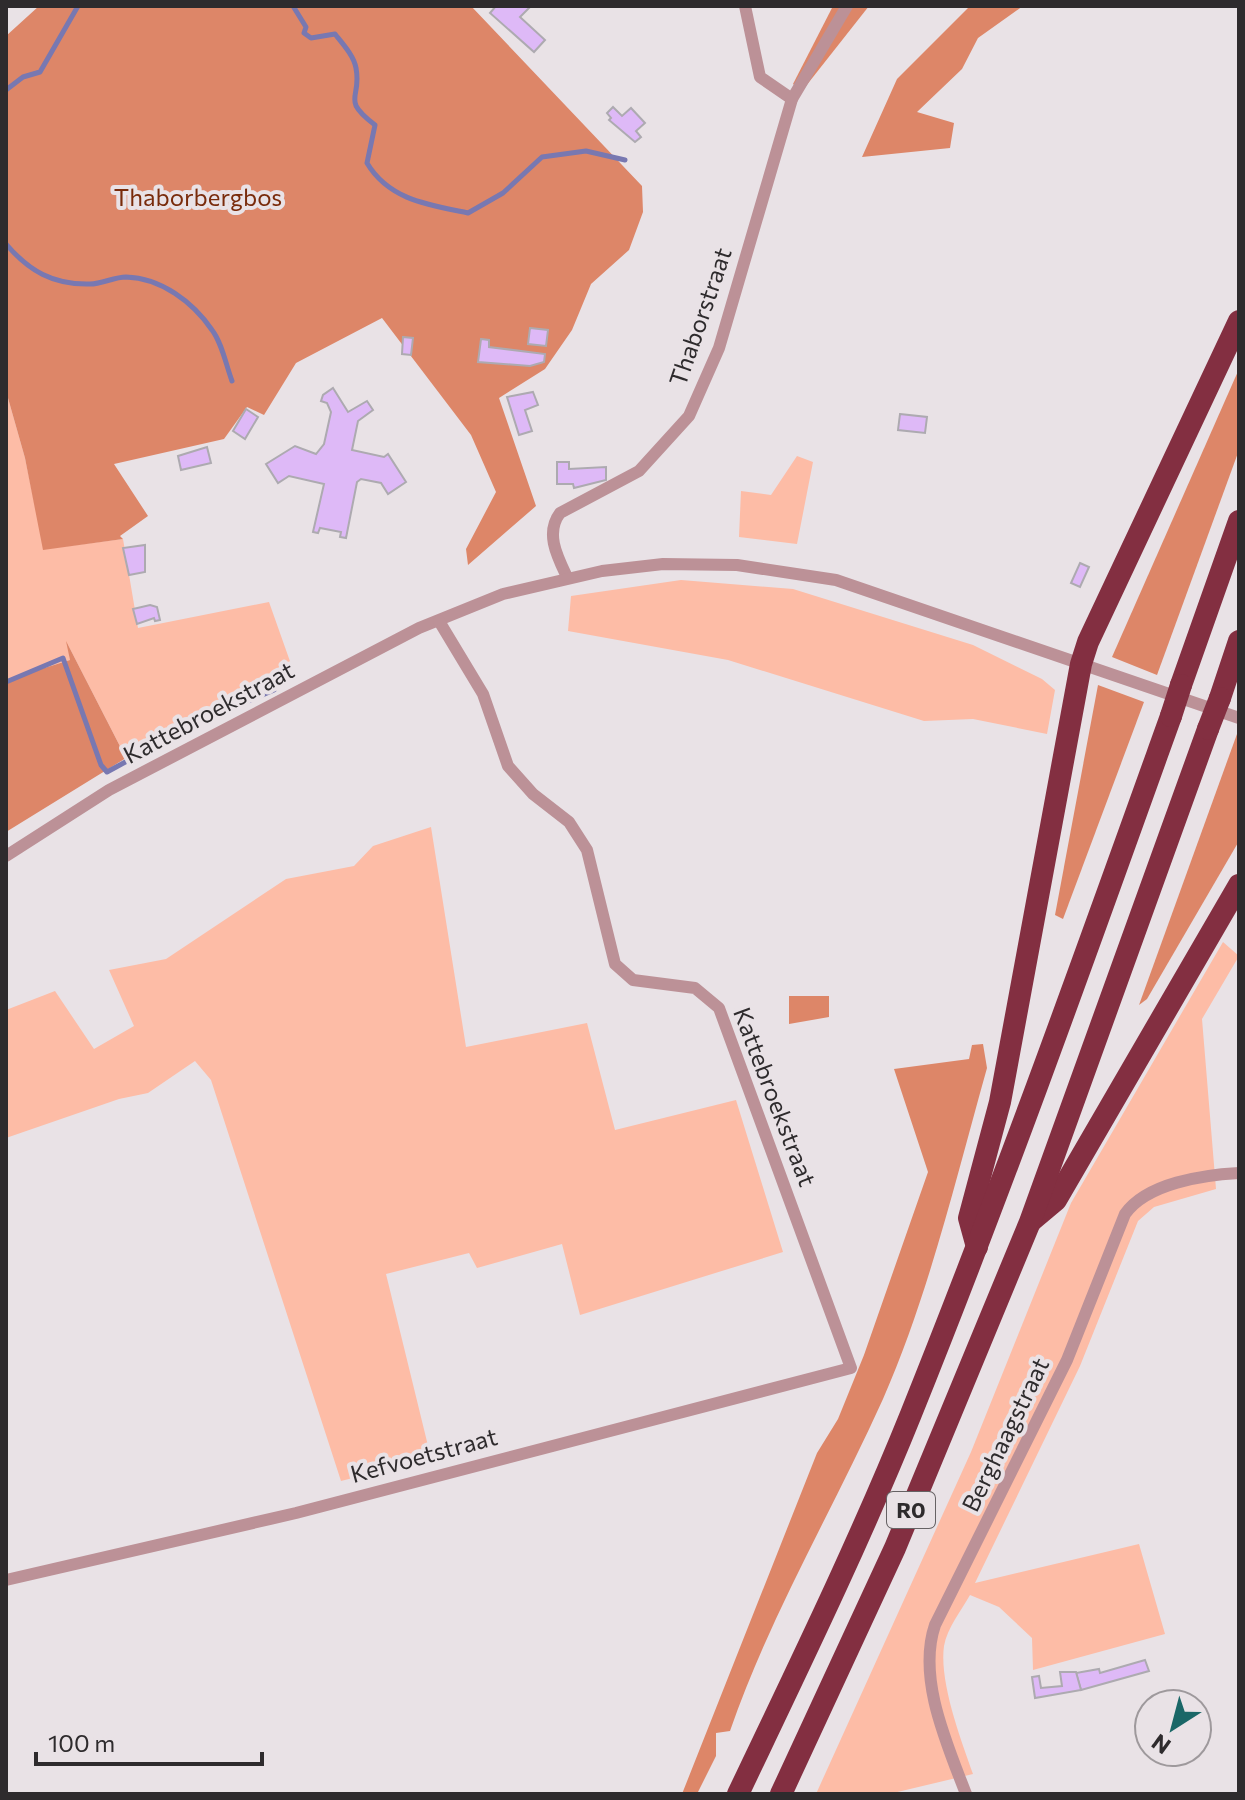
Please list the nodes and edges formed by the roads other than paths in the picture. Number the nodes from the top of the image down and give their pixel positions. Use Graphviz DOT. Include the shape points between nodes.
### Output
graph roads {
  1 [pos="745,6"];
  2 [pos="847,6"];
  3 [pos="792,99"];
  4 [pos="1239,321"];
  5 [pos="1239,521"];
  6 [pos="567,577"];
  7 [pos="439,621"];
  8 [pos="1239,641"];
  9 [pos="1081,664"];
  10 [pos="1239,718"];
  11 [pos="6,856"];
  12 [pos="1239,885"];
  13 [pos="1239,1173"];
  14 [pos="1030,1222"];
  15 [pos="977,1247"];
  16 [pos="851,1368"];
  17 [pos="6,1580"];
  18 [pos="738,1794"];
  19 [pos="781,1794"];
  20 [pos="966,1794"];
  1 -- 3 [label="street" via="760,77"];
  2 -- 3 [label="street, Thaborstraat"];
  3 -- 6 [label="street, Thaborstraat" via="719,348 689,416 639,471 560,513 553,523 553,543"];
  4 -- 9 [label="highway"];
  5 -- 15 [label="highway, R0, bridge"];
  6 -- 7 [label="street, Kattebroekstraat" via="503,594"];
  6 -- 9 [label="street, Kattebroekstraat" via="663,564 791,570 869,589"];
  7 -- 11 [label="street, Kattebroekstraat" via="109,790"];
  7 -- 16 [label="street, Kattebroekstraat" via="483,694 508,766 569,822 587,850 615,964 633,980 702,991 719,1008"];
  8 -- 14 [label="highway, R0, bridge"];
  9 -- 10 [label="street, Kattebroekstraat"];
  9 -- 15 [label="highway" via="1000,1102 969,1218"];
  12 -- 14 [label="highway" via="1056,1200"];
  13 -- 20 [label="street, Berghaagstraat" via="1213,1174 1148,1193 1125,1214 1067,1360 935,1625 929,1662 946,1740"];
  14 -- 19 [label="highway, R0" via="895,1548"];
  15 -- 18 [label="highway, R0" via="875,1498"];
  16 -- 17 [label="street, Kefvoetstraat" via="296,1513"];
}
